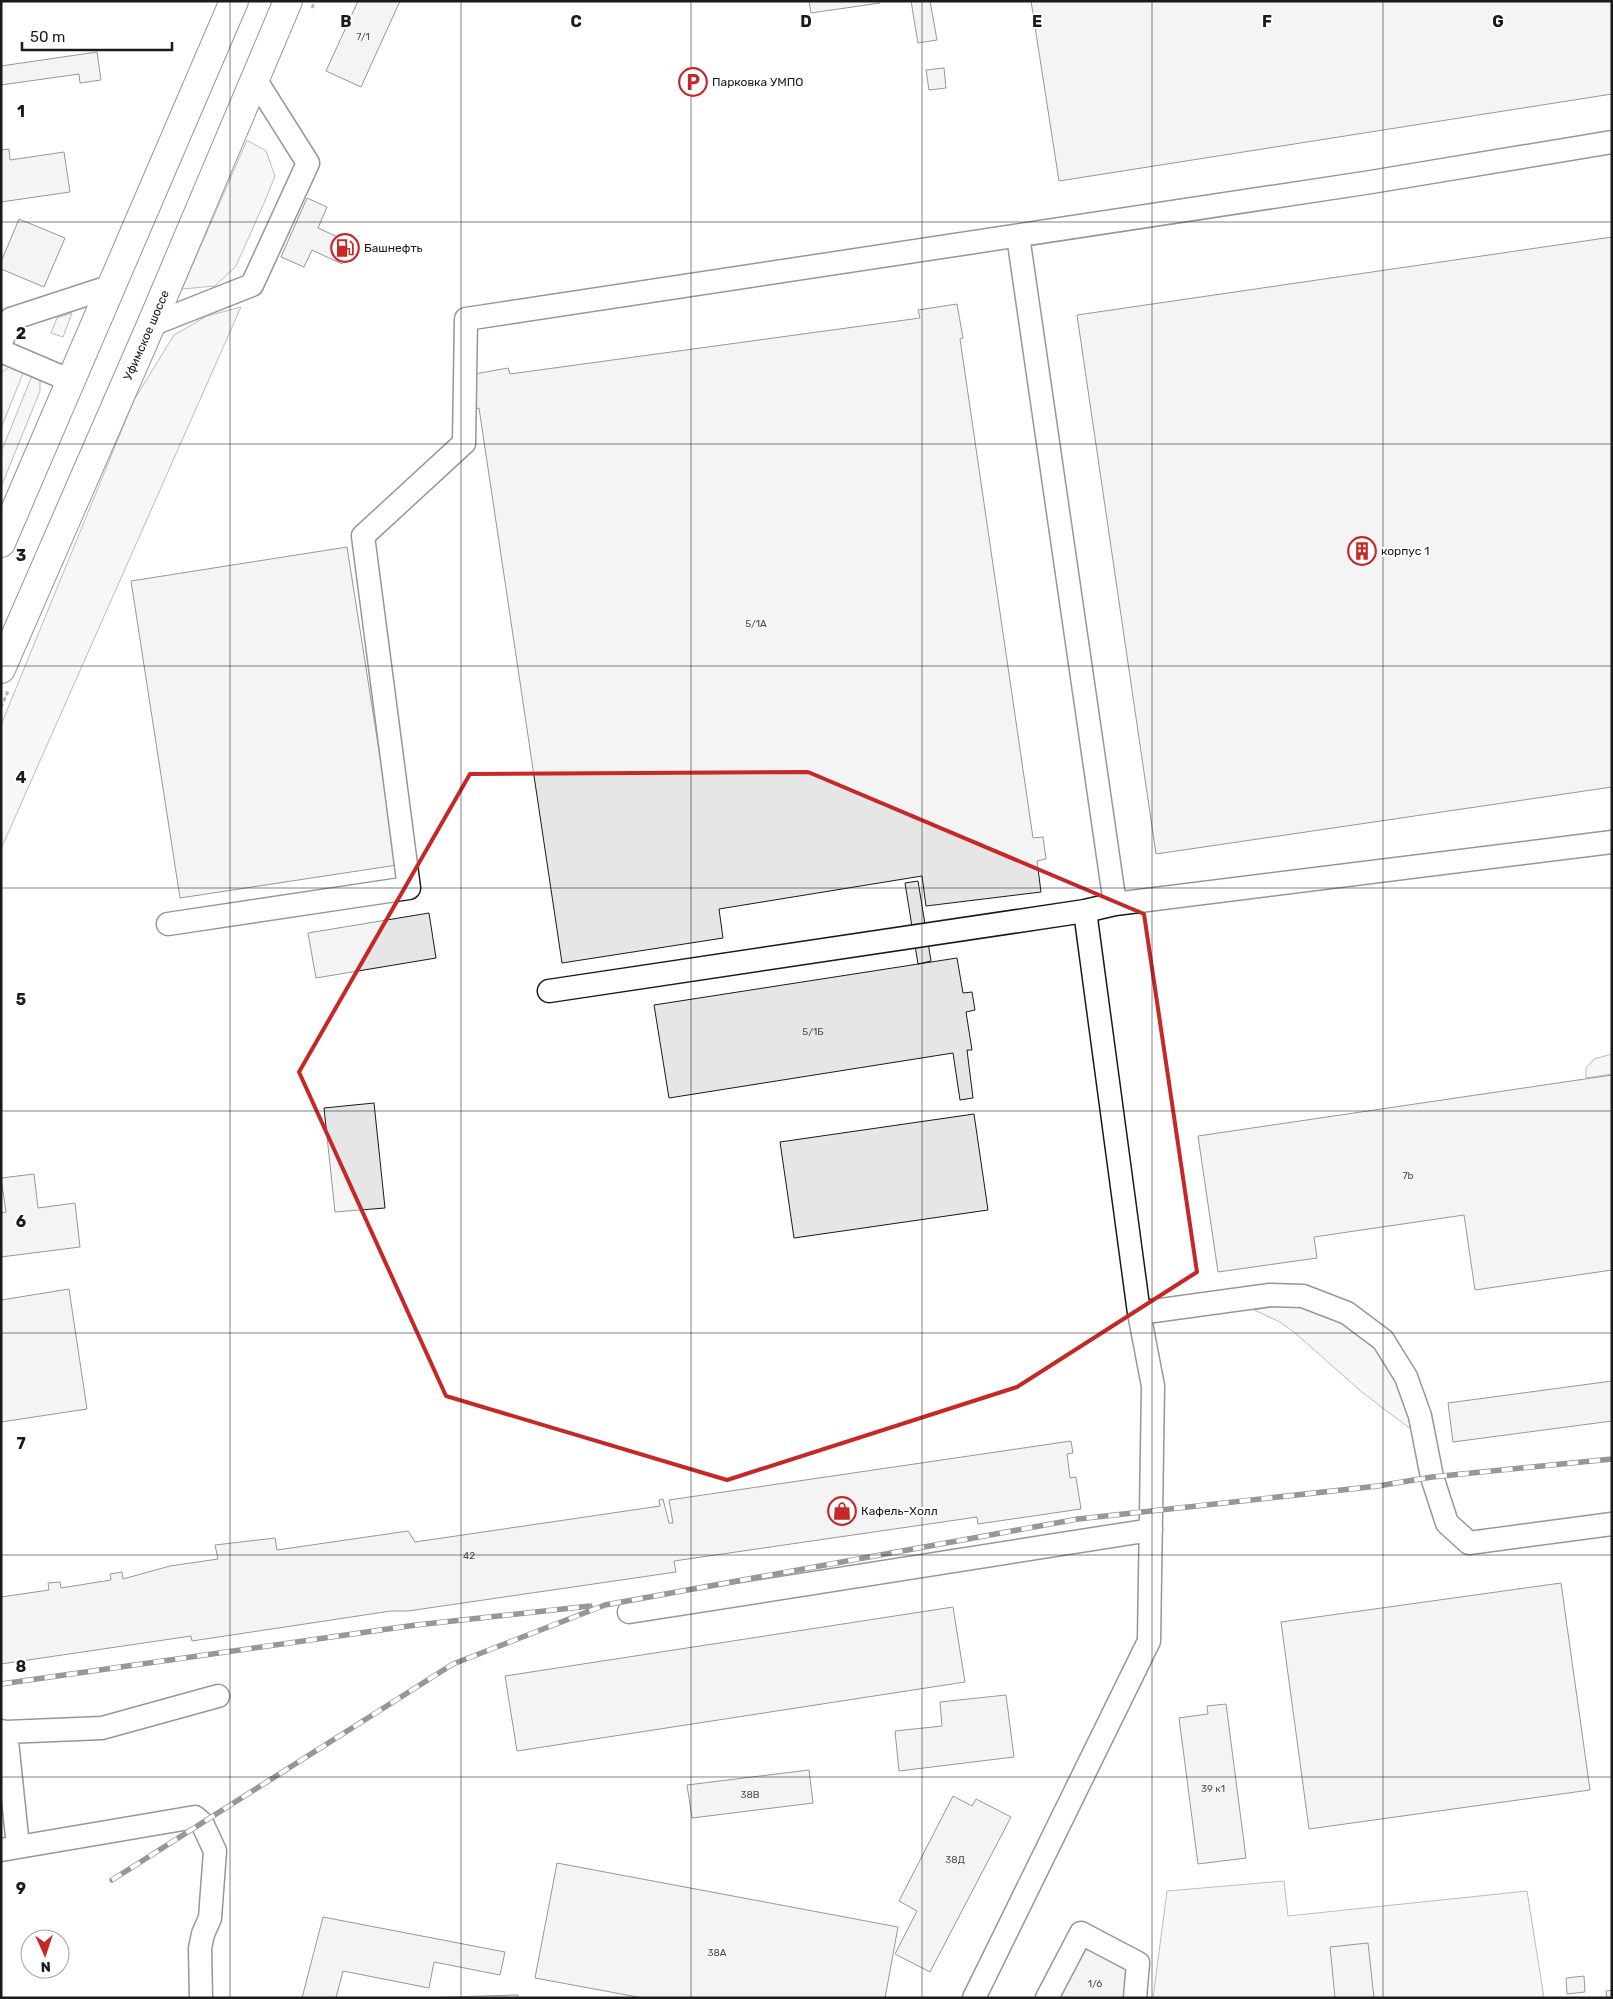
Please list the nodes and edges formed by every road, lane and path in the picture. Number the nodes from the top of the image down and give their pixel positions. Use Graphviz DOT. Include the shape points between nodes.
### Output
graph roads {
  1 [pos="234,1"];
  2 [pos="288,1"];
  3 [pos="255,79"];
  4 [pos="1612,142"];
  5 [pos="1018,236"];
  6 [pos="109,287"];
  7 [pos="6,319"];
  8 [pos="151,325"];
  9 [pos="1,343"];
  10 [pos="1,351"];
  11 [pos="69,380"];
  12 [pos="1,542"];
  13 [pos="1,669"];
  14 [pos="1612,842"];
  15 [pos="1115,904"];
  16 [pos="1085,911"];
  17 [pos="168,924"];
  18 [pos="549,991"];
  19 [pos="1139,1313"];
  20 [pos="1612,1524"];
  21 [pos="1151,1530"];
  22 [pos="629,1612"];
  23 [pos="218,1696"];
  24 [pos="4,1731"];
  25 [pos="10,1848"];
  26 [pos="201,1998"];
  27 [pos="974,1998"];
  28 [pos="1047,1998"];
  29 [pos="1135,1998"];
  1 -- 6 [label="main road"];
  2 -- 3 [label="main road, Уфимское шоссе"];
  3 -- 8 [label="main road, Уфимское шоссе"];
  3 -- 8 [label="lane" via="308,163 252,285"];
  4 -- 5 [label="lane"];
  5 -- 15 [label="lane"];
  5 -- 17 [label="lane" via="466,319 464,444 363,536 409,888"];
  6 -- 7 [label="lane"];
  6 -- 11 [label="main road"];
  7 -- 9 [label="lane"];
  8 -- 13 [label="main road, Уфимское шоссе"];
  10 -- 11 [label="lane"];
  11 -- 12 [label="main road"];
  14 -- 15 [label="lane"];
  15 -- 16 [label="lane"];
  16 -- 18 [label="lane"];
  16 -- 19 [label="lane"];
  19 -- 20 [label="lane" via="1270,1295 1302,1296 1347,1313 1383,1340 1406,1377 1420,1416 1432,1478 1447,1523 1469,1543"];
  19 -- 21 [label="lane" via="1153,1386"];
  21 -- 22 [label="lane"];
  21 -- 27 [label="lane" via="1149,1641"];
  23 -- 24 [label="lane" via="102,1728"];
  24 -- 25 [label="lane"];
  25 -- 26 [label="lane" via="195,1817 202,1823 215,1851 210,1918 200,1948"];
  28 -- 29 [label="lane" via="1082,1933 1138,1963"];
}
